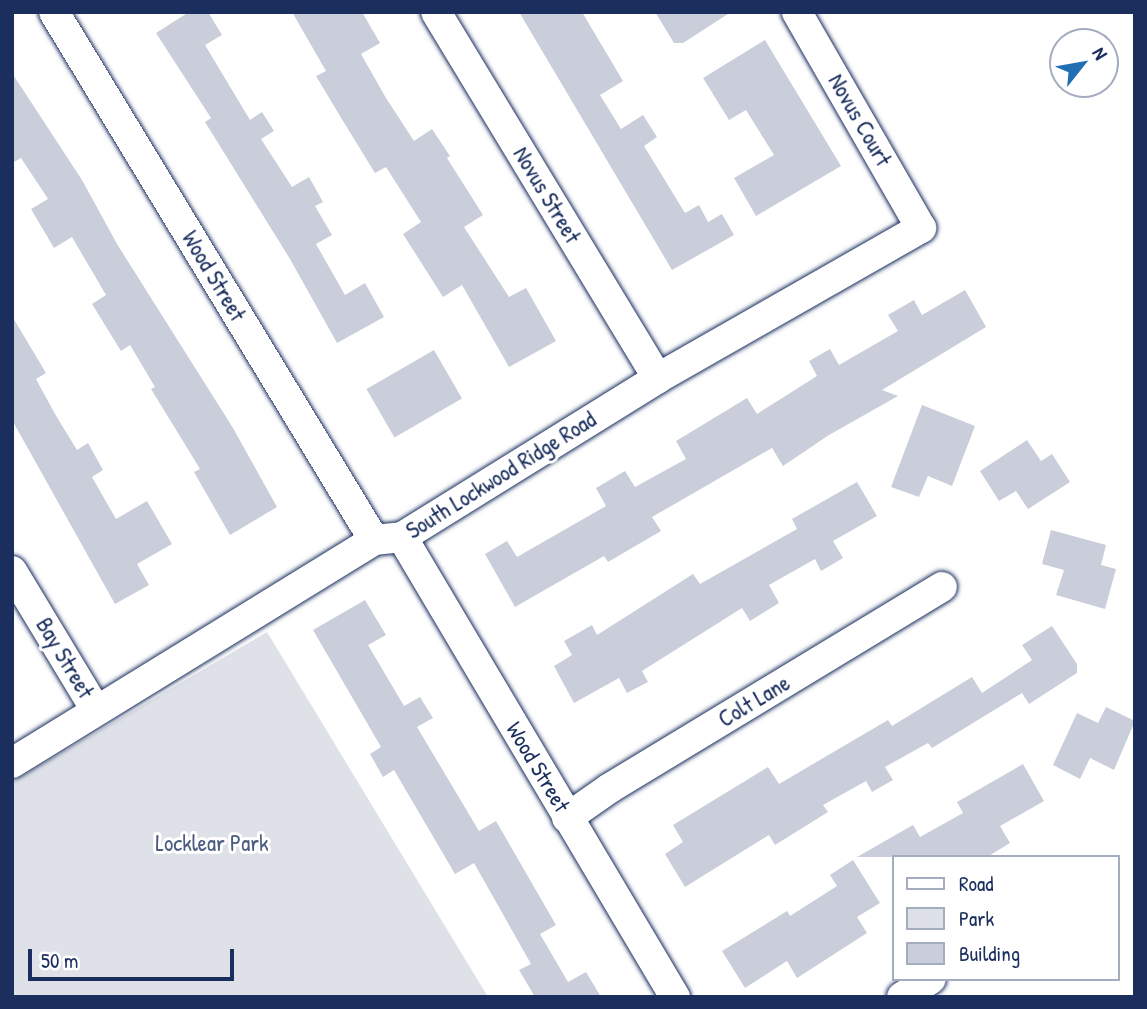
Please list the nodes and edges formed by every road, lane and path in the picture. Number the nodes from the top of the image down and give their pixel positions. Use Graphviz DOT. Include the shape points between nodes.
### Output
graph roads {
  1 [pos="54,12"];
  2 [pos="436,12"];
  3 [pos="797,12"];
  4 [pos="921,228"];
  5 [pos="658,378"];
  6 [pos="388,539"];
  7 [pos="12,571"];
  8 [pos="942,587"];
  9 [pos="96,710"];
  10 [pos="12,763"];
  11 [pos="568,818"];
  12 [pos="928,981"];
  13 [pos="675,997"];
  14 [pos="902,997"];
  1 -- 6 [label="street, Wood Street"];
  2 -- 5 [label="street, Novus Street"];
  3 -- 4 [label="street, Novus Court"];
  4 -- 5 [label="street, South Lockwood Ridge Road"];
  5 -- 6 [label="street, South Lockwood Ridge Road"];
  6 -- 9 [label="street, South Lockwood Ridge Road"];
  6 -- 11 [label="street, Wood Street"];
  7 -- 9 [label="street, Bay Street"];
  8 -- 11 [label="street, Colt Lane"];
  9 -- 10 [label="street, South Lockwood Ridge Road"];
  11 -- 13 [label="street, Wood Street"];
  12 -- 14 [label="street"];
}
